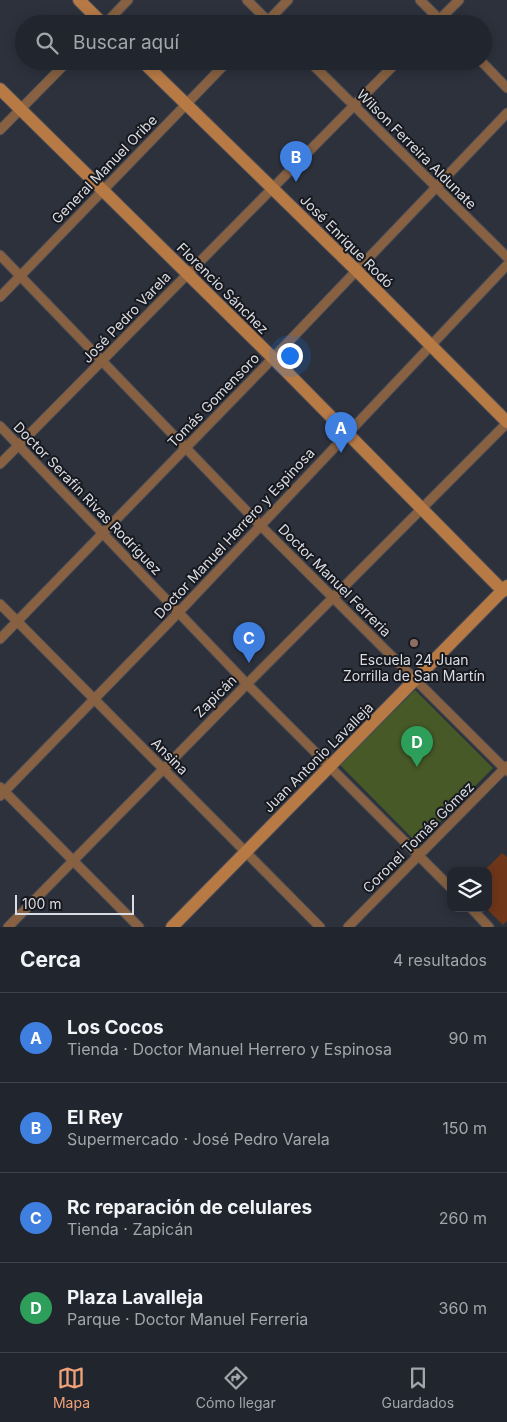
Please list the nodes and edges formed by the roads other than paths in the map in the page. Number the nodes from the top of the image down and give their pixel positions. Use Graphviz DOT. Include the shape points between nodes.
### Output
graph roads {
  1 [pos="79,0"];
  2 [pos="128,0"];
  3 [pos="247,0"];
  4 [pos="288,0"];
  5 [pos="420,0"];
  6 [pos="459,0"];
  7 [pos="95,15"];
  8 [pos="113,15"];
  9 [pos="261,15"];
  10 [pos="275,15"];
  11 [pos="434,15"];
  12 [pos="446,15"];
  13 [pos="59,70"];
  14 [pos="151,70"];
  15 [pos="219,70"];
  16 [pos="318,70"];
  17 [pos="389,70"];
  18 [pos="490,70"];
  19 [pos="507,88"];
  20 [pos="0,89"];
  21 [pos="187,104"];
  22 [pos="354,106"];
  23 [pos="20,109"];
  24 [pos="507,113"];
  25 [pos="0,130"];
  26 [pos="272,188"];
  27 [pos="436,188"];
  28 [pos="103,190"];
  29 [pos="0,255"];
  30 [pos="507,257"];
  31 [pos="507,265"];
  32 [pos="356,270"];
  33 [pos="187,274"];
  34 [pos="20,276"];
  35 [pos="0,296"];
  36 [pos="430,346"];
  37 [pos="273,358"];
  38 [pos="102,361"];
  39 [pos="507,422"];
  40 [pos="0,426"];
  41 [pos="347,434"];
  42 [pos="19,445"];
  43 [pos="186,448"];
  44 [pos="0,464"];
  45 [pos="421,508"];
  46 [pos="260,525"];
  47 [pos="103,533"];
  48 [pos="506,591"];
  49 [pos="333,597"];
  50 [pos="0,604"];
  51 [pos="178,613"];
  52 [pos="17,622"];
  53 [pos="0,639"];
  54 [pos="415,680"];
  55 [pos="247,684"];
  56 [pos="94,699"];
  57 [pos="330,766"];
  58 [pos="163,768"];
  59 [pos="506,768"];
  60 [pos="2,791"];
  61 [pos="245,851"];
  62 [pos="419,855"];
  63 [pos="73,861"];
  64 [pos="447,884"];
  65 [pos="475,912"];
  66 [pos="8,927"];
  67 [pos="139,927"];
  68 [pos="172,927"];
  69 [pos="320,927"];
  70 [pos="348,927"];
  71 [pos="489,927"];
  1 -- 7 [label="street"];
  2 -- 8 [label="street"];
  3 -- 9 [label="street"];
  4 -- 10 [label="street"];
  5 -- 11 [label="street"];
  6 -- 12 [label="street"];
  13 -- 23 [label="street"];
  14 -- 21 [label="street, José Enrique Rodó"];
  15 -- 21 [label="street, General Manuel Oribe"];
  16 -- 22 [label="street, Wilson Ferreira Aldunate"];
  17 -- 22 [label="street, José Pedro Varela"];
  18 -- 19 [label="street"];
  20 -- 23 [label="street, Florencio Sánchez"];
  21 -- 26 [label="street, José Enrique Rodó"];
  21 -- 28 [label="street, General Manuel Oribe"];
  22 -- 26 [label="street, José Pedro Varela"];
  22 -- 27 [label="street, Wilson Ferreira Aldunate"];
  23 -- 25 [label="street"];
  23 -- 28 [label="street, Florencio Sánchez"];
  24 -- 27 [label="street, Tomás Gomensoro"];
  26 -- 32 [label="street, José Enrique Rodó"];
  26 -- 33 [label="street, José Pedro Varela"];
  27 -- 30 [label="street, Wilson Ferreira Aldunate"];
  27 -- 32 [label="street, Tomás Gomensoro"];
  28 -- 33 [label="street, Florencio Sánchez"];
  28 -- 34 [label="street, General Manuel Oribe"];
  29 -- 34 [label="street, Doctor Manuel Ferreria"];
  31 -- 36 [label="street, Doctor Manuel Herrero y Espinosa"];
  32 -- 36 [label="street, José Enrique Rodó"];
  32 -- 37 [label="street, Tomás Gomensoro"];
  33 -- 37 [label="street, Florencio Sánchez"];
  33 -- 38 [label="street, José Pedro Varela"];
  34 -- 35 [label="street, General Manuel Oribe"];
  34 -- 38 [label="street, Doctor Manuel Ferreria"];
  36 -- 39 [label="street, José Enrique Rodó"];
  36 -- 41 [label="street, Doctor Manuel Herrero y Espinosa"];
  37 -- 41 [label="street, Florencio Sánchez"];
  37 -- 43 [label="street, Tomás Gomensoro"];
  38 -- 42 [label="street, José Pedro Varela"];
  38 -- 43 [label="street, Doctor Manuel Ferreria"];
  39 -- 45 [label="street, Zapicán"];
  40 -- 42 [label="street, Doctor Serafín Rivas Rodríguez"];
  41 -- 45 [label="street, Florencio Sánchez"];
  41 -- 46 [label="street, Doctor Manuel Herrero y Espinosa"];
  42 -- 44 [label="street, José Pedro Varela"];
  42 -- 47 [label="street, Doctor Serafín Rivas Rodríguez"];
  43 -- 46 [label="street, Doctor Manuel Ferreria"];
  43 -- 47 [label="street, Tomás Gomensoro"];
  45 -- 48 [label="street, Florencio Sánchez"];
  45 -- 49 [label="street, Zapicán"];
  46 -- 49 [label="street, Doctor Manuel Ferreria"];
  46 -- 51 [label="street, Doctor Manuel Herrero y Espinosa"];
  47 -- 51 [label="street, Doctor Serafín Rivas Rodríguez"];
  47 -- 52 [label="street, Tomás Gomensoro"];
  48 -- 54 [label="street, Juan Antonio Lavalleja"];
  49 -- 54 [label="street, Doctor Manuel Ferreria"];
  49 -- 55 [label="street, Zapicán"];
  50 -- 52 [label="street, Ansina"];
  51 -- 55 [label="street, Doctor Serafín Rivas Rodríguez"];
  51 -- 56 [label="street, Doctor Manuel Herrero y Espinosa"];
  52 -- 53 [label="street, Tomás Gomensoro"];
  52 -- 56 [label="street, Ansina"];
  54 -- 57 [label="street, Juan Antonio Lavalleja"];
  54 -- 59 [label="street, Doctor Manuel Ferreria"];
  55 -- 57 [label="street, Doctor Serafín Rivas Rodríguez"];
  55 -- 58 [label="street, Zapicán"];
  56 -- 58 [label="street, Ansina"];
  56 -- 60 [label="street, Doctor Manuel Herrero y Espinosa"];
  57 -- 61 [label="street, Juan Antonio Lavalleja"];
  57 -- 62 [label="street, Doctor Serafín Rivas Rodríguez"];
  58 -- 61 [label="street, Ansina"];
  58 -- 63 [label="street, Zapicán"];
  59 -- 62 [label="street, Coronel Tomás Gómez"];
  60 -- 63 [label="street"];
  61 -- 68 [label="street, Juan Antonio Lavalleja"];
  61 -- 69 [label="street, Ansina"];
  62 -- 64 [label="street, Doctor Serafín Rivas Rodríguez"];
  62 -- 70 [label="street, Coronel Tomás Gómez"];
  63 -- 66 [label="street, Zapicán"];
  63 -- 67 [label="street"];
  65 -- 71 [label="street"];
}
